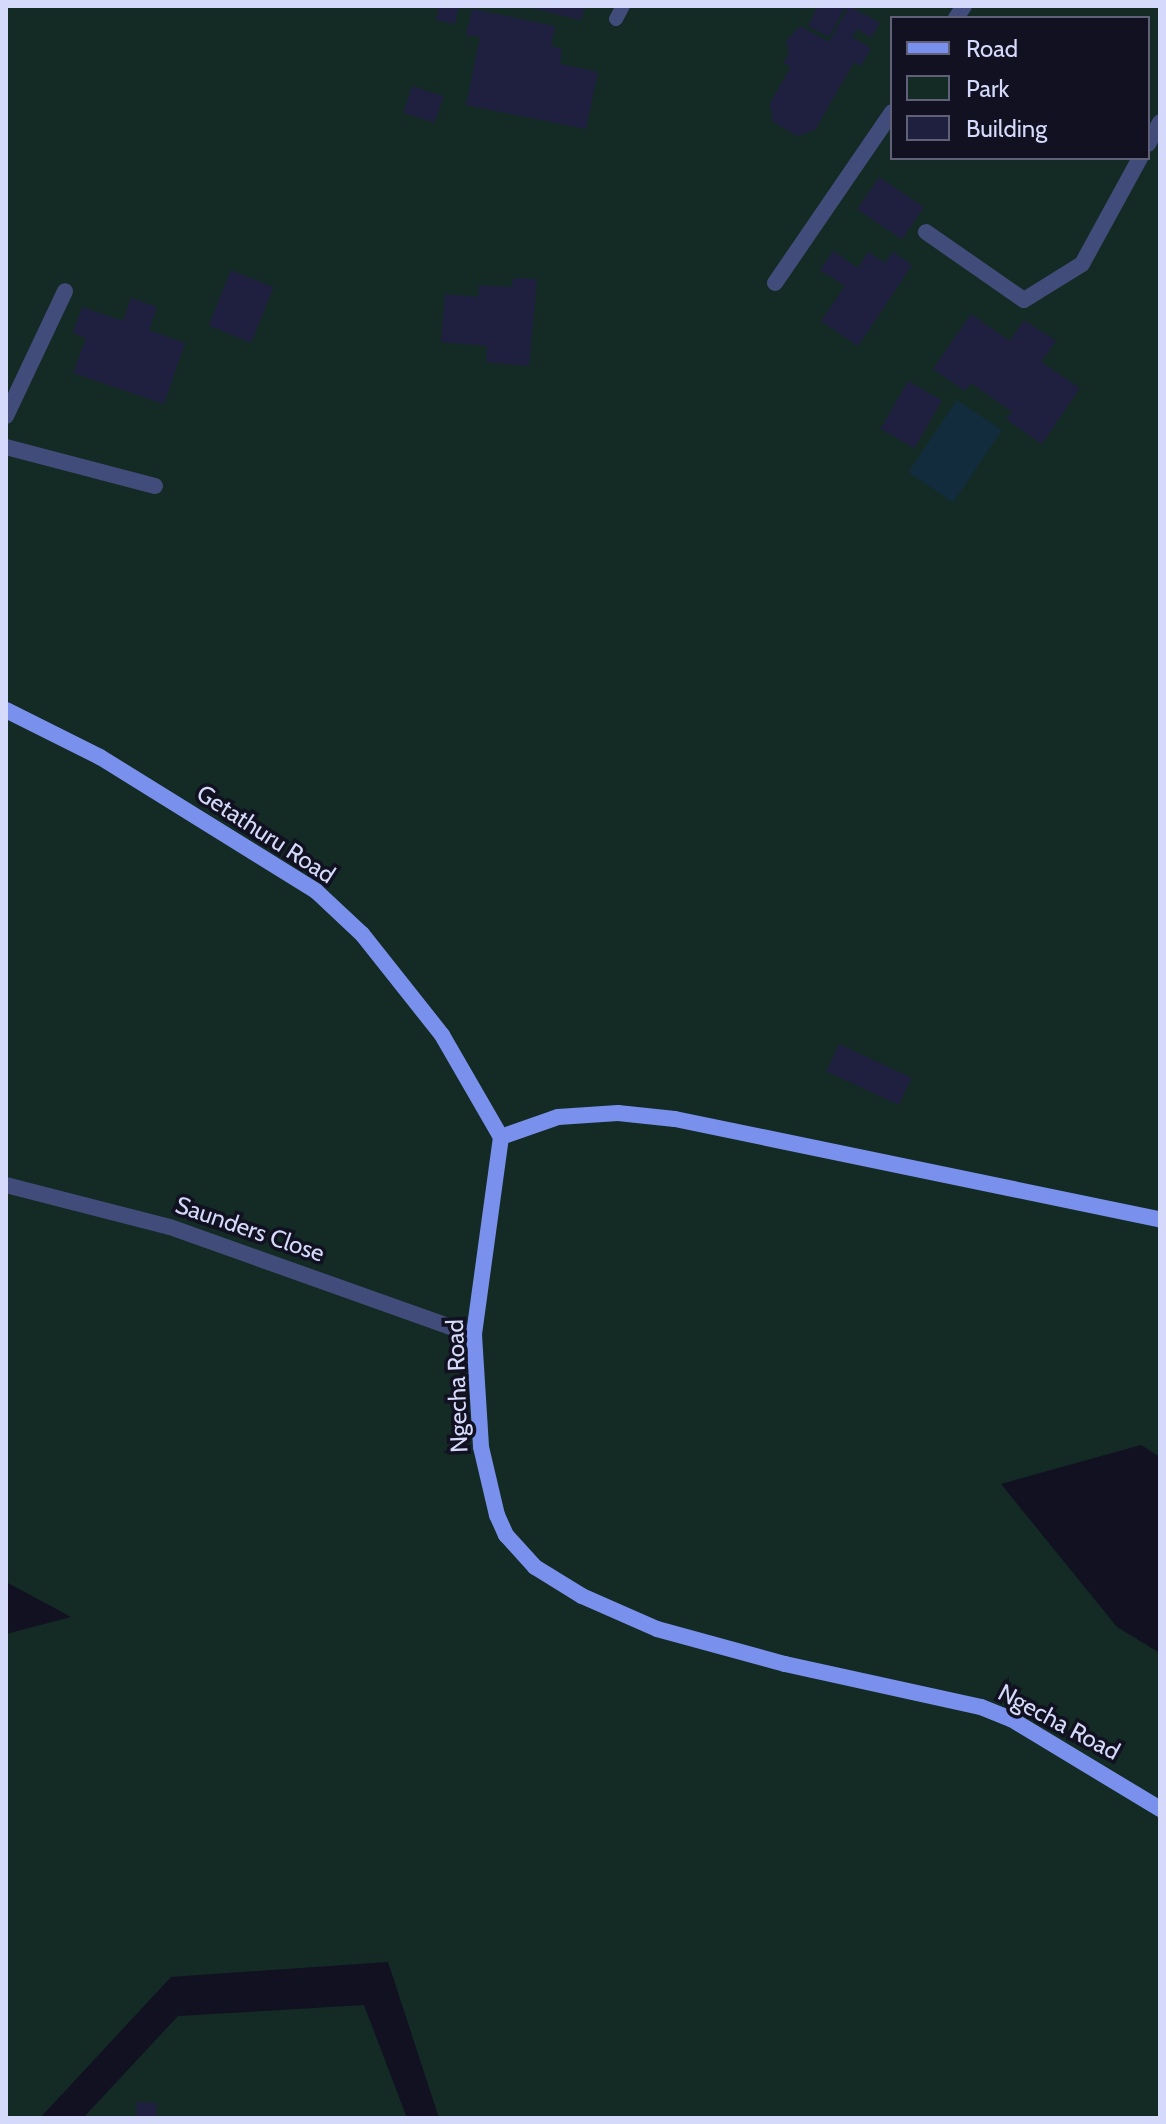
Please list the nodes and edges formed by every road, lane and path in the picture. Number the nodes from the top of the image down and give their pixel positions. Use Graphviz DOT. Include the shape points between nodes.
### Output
graph roads {
  1 [pos="890,115"];
  2 [pos="1160,122"];
  3 [pos="1150,140"];
  4 [pos="1139,160"];
  5 [pos="926,232"];
  6 [pos="775,283"];
  7 [pos="65,291"];
  8 [pos="6,416"];
  9 [pos="6,447"];
  10 [pos="155,486"];
  11 [pos="6,710"];
  12 [pos="501,1137"];
  13 [pos="6,1185"];
  14 [pos="1160,1219"];
  15 [pos="474,1335"];
  16 [pos="1160,1809"];
  1 -- 6 [label="street"];
  2 -- 3 [label="street"];
  4 -- 5 [label="street" via="1082,264 1024,300"];
  7 -- 8 [label="street"];
  9 -- 10 [label="street"];
  11 -- 12 [label="main road, Getathuru Road" via="100,757 316,891 362,934 442,1035"];
  12 -- 14 [label="main road" via="558,1117 618,1113 675,1119"];
  12 -- 15 [label="main road, Ngecha Road"];
  13 -- 15 [label="street, Saunders Close" via="170,1227"];
  15 -- 16 [label="main road, Ngecha Road" via="481,1447 497,1515 518,1549 555,1582 672,1633 981,1707 1011,1719"];
}
